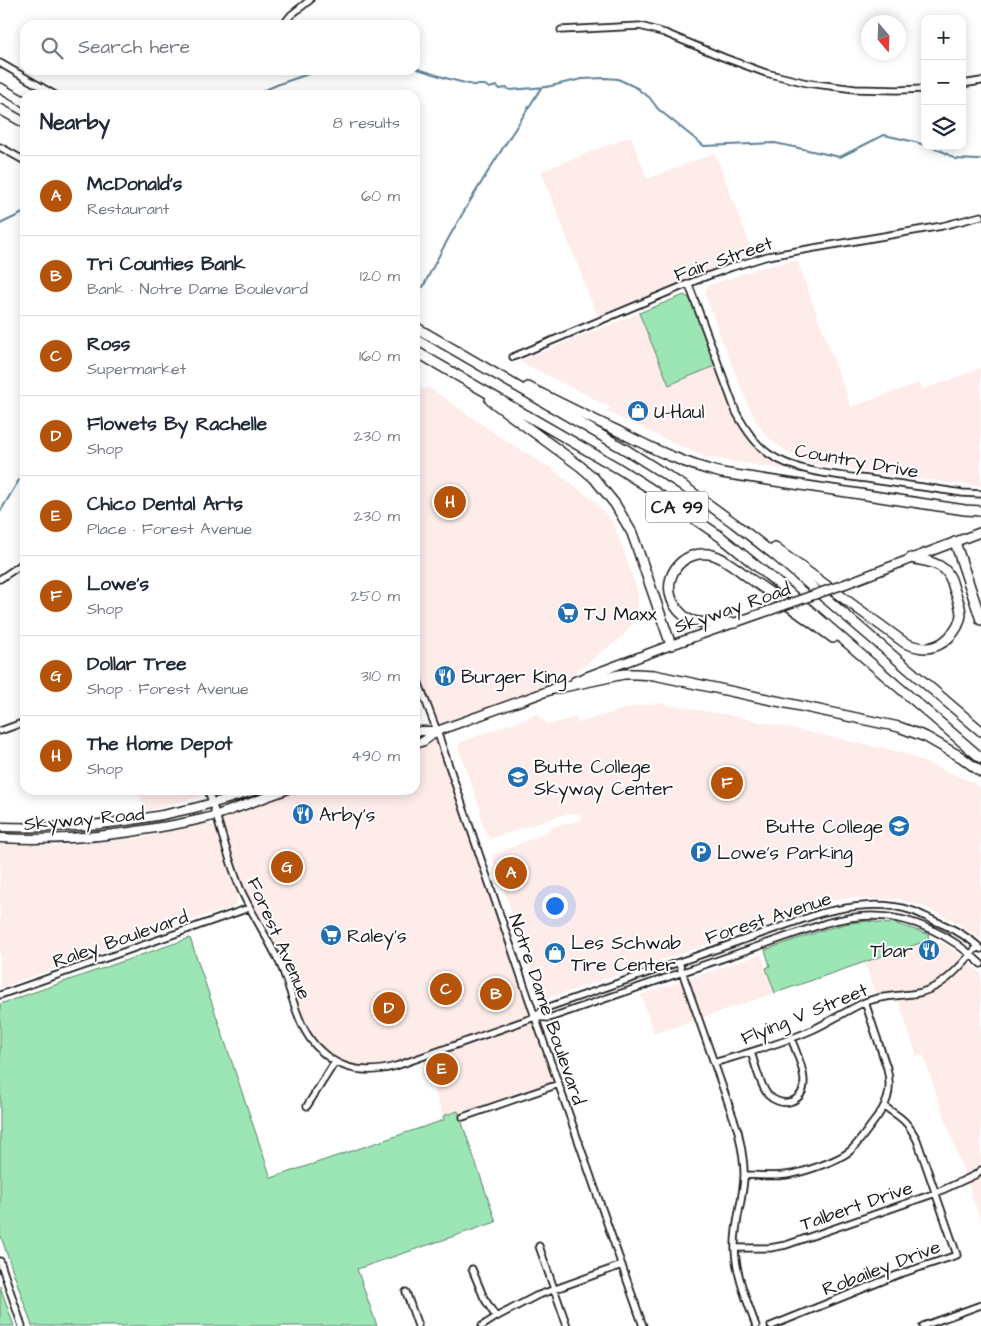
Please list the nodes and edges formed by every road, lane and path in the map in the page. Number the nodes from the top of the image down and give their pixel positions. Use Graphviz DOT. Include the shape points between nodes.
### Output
graph roads {
  1 [pos="310,0"];
  2 [pos="287,20"];
  3 [pos="561,30"];
  4 [pos="0,63"];
  5 [pos="20,75"];
  6 [pos="21,75"];
  7 [pos="981,81"];
  8 [pos="966,83"];
  9 [pos="0,88"];
  10 [pos="921,89"];
  11 [pos="46,90"];
  12 [pos="20,99"];
  13 [pos="0,109"];
  14 [pos="20,120"];
  15 [pos="0,147"];
  16 [pos="20,158"];
  17 [pos="981,216"];
  18 [pos="689,285"];
  19 [pos="420,331"];
  20 [pos="420,354"];
  21 [pos="513,357"];
  22 [pos="480,365"];
  23 [pos="451,372"];
  24 [pos="981,494"];
  25 [pos="981,511"];
  26 [pos="734,523"];
  27 [pos="981,532"];
  28 [pos="955,542"];
  29 [pos="911,558"];
  30 [pos="20,565"];
  31 [pos="0,579"];
  32 [pos="981,620"];
  33 [pos="735,623"];
  34 [pos="671,646"];
  35 [pos="882,673"];
  36 [pos="420,686"];
  37 [pos="554,689"];
  38 [pos="20,724"];
  39 [pos="420,730"];
  40 [pos="0,731"];
  41 [pos="437,731"];
  42 [pos="981,731"];
  43 [pos="420,742"];
  44 [pos="981,758"];
  45 [pos="981,772"];
  46 [pos="210,795"];
  47 [pos="241,795"];
  48 [pos="272,795"];
  49 [pos="213,804"];
  50 [pos="216,815"];
  51 [pos="0,827"];
  52 [pos="0,838"];
  53 [pos="250,908"];
  54 [pos="979,948"];
  55 [pos="971,954"];
  56 [pos="679,963"];
  57 [pos="981,964"];
  58 [pos="682,972"];
  59 [pos="0,995"];
  60 [pos="865,1002"];
  61 [pos="535,1017"];
  62 [pos="792,1038"];
  63 [pos="751,1052"];
  64 [pos="335,1062"];
  65 [pos="714,1063"];
  66 [pos="559,1084"];
  67 [pos="307,1106"];
  68 [pos="885,1107"];
  69 [pos="463,1117"];
  70 [pos="981,1170"];
  71 [pos="744,1175"];
  72 [pos="936,1193"];
  73 [pos="539,1246"];
  74 [pos="735,1248"];
  75 [pos="0,1261"];
  76 [pos="622,1265"];
  77 [pos="472,1269"];
  78 [pos="554,1289"];
  79 [pos="406,1292"];
  80 [pos="981,1305"];
  81 [pos="496,1317"];
  82 [pos="22,1326"];
  83 [pos="418,1326"];
  84 [pos="482,1326"];
  85 [pos="567,1326"];
  86 [pos="643,1326"];
  87 [pos="756,1326"];
  88 [pos="771,1326"];
  89 [pos="923,1326"];
  1 -- 2 [label="street"];
  3 -- 10 [label="street" via="640,26 766,73 807,83 855,89"];
  4 -- 5 [label="street"];
  6 -- 11 [label="street"];
  7 -- 8 [label="street"];
  9 -- 12 [label="highway"];
  13 -- 14 [label="highway"];
  15 -- 16 [label="street"];
  17 -- 18 [label="street, Fair Street" via="942,226 768,256"];
  18 -- 21 [label="street, Fair Street"];
  18 -- 24 [label="street, Country Drive" via="736,412 768,453 784,462 833,474"];
  19 -- 22 [label="highway, CA 99"];
  20 -- 23 [label="highway, CA 99"];
  22 -- 25 [label="highway" via="652,448 701,468 722,474"];
  22 -- 26 [label="highway, CA 99" via="666,475"];
  23 -- 34 [label="highway" via="580,466 604,490 632,533"];
  23 -- 35 [label="highway, CA 99" via="618,468 713,532"];
  26 -- 29 [label="highway" via="767,542 905,643 927,648 939,645 956,628 961,616 960,603 944,569 934,563"];
  26 -- 42 [label="highway, CA 99"];
  27 -- 28 [label="main road, Skyway Road"];
  28 -- 29 [label="main road, Skyway Road"];
  28 -- 32 [label="highway"];
  29 -- 33 [label="main road, Skyway Road, bridge"];
  30 -- 31 [label="street"];
  33 -- 34 [label="main road, Skyway Road"];
  33 -- 35 [label="highway" via="697,622 680,612 670,595 669,586 680,562 699,554 715,555"];
  34 -- 37 [label="main road, Skyway Road"];
  35 -- 44 [label="highway, CA 99"];
  36 -- 41 [label="street, Notre Dame Boulevard"];
  37 -- 41 [label="main road, Skyway Road"];
  37 -- 45 [label="highway" via="624,674 654,675 899,727 926,736"];
  38 -- 40 [label="street"];
  39 -- 41 [label="main road, Skyway Road"];
  41 -- 43 [label="main road, Skyway Road"];
  41 -- 61 [label="street, Notre Dame Boulevard"];
  46 -- 49 [label="street, Forest Avenue"];
  47 -- 49 [label="main road, Skyway Road"];
  48 -- 50 [label="main road, Skyway Road"];
  49 -- 50 [label="street, Forest Avenue"];
  49 -- 51 [label="main road, Skyway Road" via="95,825"];
  50 -- 52 [label="main road, Skyway Road" via="186,823 98,836"];
  50 -- 53 [label="street, Forest Avenue"];
  53 -- 59 [label="street, Raley Boulevard"];
  53 -- 64 [label="street, Forest Avenue" via="281,966 303,1028 322,1053"];
  54 -- 55 [label="street, Flying V Street"];
  54 -- 56 [label="street, Forest Avenue" via="955,929 912,911 866,905 821,913"];
  55 -- 57 [label="street, Forest Avenue"];
  55 -- 58 [label="street, Forest Avenue" via="940,932 922,925 871,916 826,923"];
  55 -- 60 [label="street, Flying V Street" via="957,970 928,991"];
  56 -- 58 [label="street"];
  56 -- 61 [label="street, Forest Avenue" via="546,1008"];
  58 -- 61 [label="street, Forest Avenue" via="548,1018"];
  58 -- 65 [label="street"];
  60 -- 62 [label="street, Flying V Street"];
  60 -- 68 [label="street" via="890,1078"];
  61 -- 64 [label="street, Forest Avenue" via="386,1069 362,1070"];
  61 -- 66 [label="street, Notre Dame Boulevard"];
  62 -- 63 [label="street, Flying V Street"];
  62 -- 63 [label="street" via="805,1084 803,1091 790,1102 773,1099 768,1094"];
  63 -- 65 [label="street, Flying V Street"];
  64 -- 67 [label="street"];
  65 -- 71 [label="street" via="738,1131"];
  66 -- 69 [label="street"];
  66 -- 76 [label="street, Notre Dame Boulevard"];
  68 -- 71 [label="street" via="850,1151 839,1158 786,1176"];
  68 -- 72 [label="street, Robailey Drive" via="904,1119 911,1128"];
  70 -- 72 [label="street, Talbert Drive"];
  71 -- 74 [label="street"];
  72 -- 74 [label="street, Talbert Drive" via="786,1245"];
  72 -- 88 [label="street, Robailey Drive" via="957,1254 897,1274"];
  73 -- 78 [label="street"];
  74 -- 87 [label="street" via="741,1283"];
  75 -- 82 [label="street"];
  76 -- 78 [label="street"];
  76 -- 86 [label="street, Notre Dame Boulevard"];
  77 -- 81 [label="street"];
  78 -- 81 [label="street"];
  78 -- 85 [label="street"];
  79 -- 83 [label="street"];
  80 -- 89 [label="street"];
  81 -- 84 [label="street"];
}
